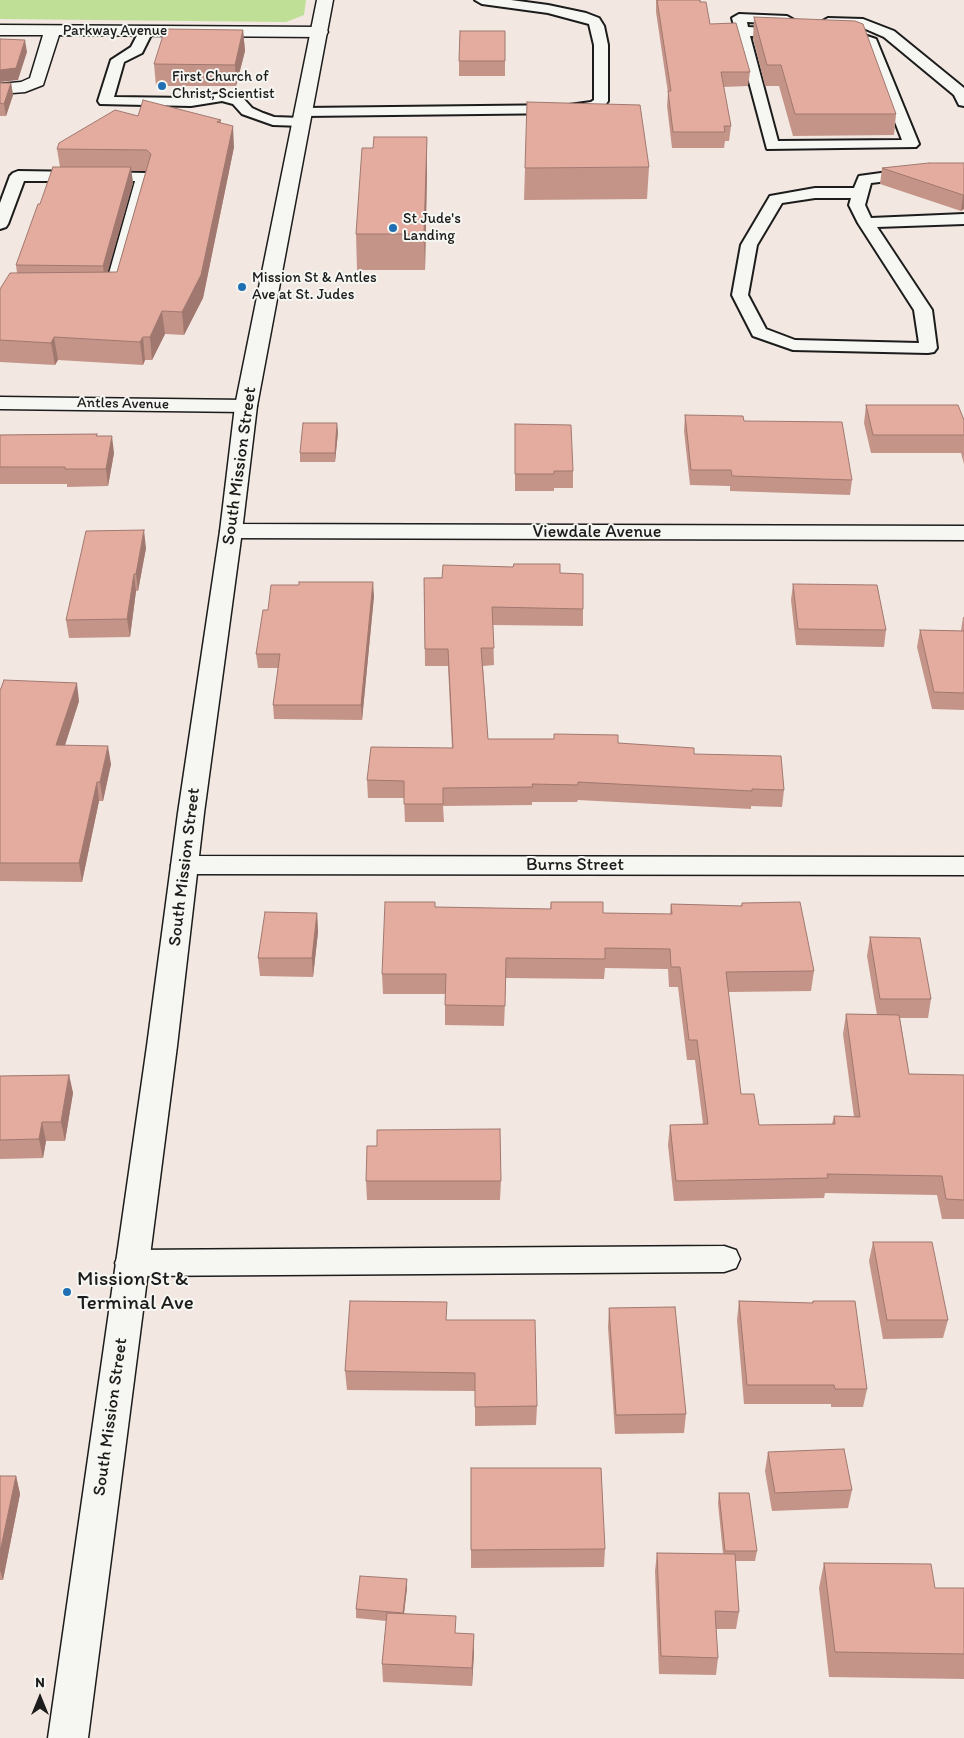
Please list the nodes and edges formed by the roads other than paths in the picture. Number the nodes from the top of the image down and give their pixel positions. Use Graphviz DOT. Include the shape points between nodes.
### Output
graph roads {
  1 [pos="325,0"];
  2 [pos="482,0"];
  3 [pos="809,27"];
  4 [pos="0,30"];
  5 [pos="53,30"];
  6 [pos="146,31"];
  7 [pos="320,32"];
  8 [pos="0,89"];
  9 [pos="964,102"];
  10 [pos="303,117"];
  11 [pos="964,172"];
  12 [pos="860,193"];
  13 [pos="964,219"];
  14 [pos="866,223"];
  15 [pos="0,224"];
  16 [pos="84,288"];
  17 [pos="0,403"];
  18 [pos="246,406"];
  19 [pos="231,531"];
  20 [pos="964,533"];
  21 [pos="185,865"];
  22 [pos="964,866"];
  23 [pos="724,1259"];
  24 [pos="131,1263"];
  25 [pos="68,1738"];
  1 -- 7 [label="street, South Mission Street"];
  2 -- 10 [label="lane" via="556,11 594,21 601,45 601,102 595,106 568,109"];
  3 -- 3 [label="lane" via="871,42 911,144 772,146 742,31"];
  3 -- 9 [label="lane" via="863,24 889,34 961,93"];
  4 -- 5 [label="street, Parkway Avenue"];
  5 -- 6 [label="street, Parkway Avenue"];
  5 -- 8 [label="street" via="37,81 25,87"];
  6 -- 7 [label="street, Parkway Avenue"];
  6 -- 10 [label="lane" via="137,50 118,60 105,101 191,102 222,97 232,98 247,111 273,121"];
  7 -- 10 [label="street, South Mission Street"];
  10 -- 18 [label="street, South Mission Street"];
  11 -- 12 [label="lane" via="932,171 864,179"];
  12 -- 14 [label="lane" via="857,205"];
  12 -- 14 [label="lane" via="815,193 776,199 749,245 740,295 759,332 793,345 928,348 923,310"];
  13 -- 14 [label="lane"];
  15 -- 16 [label="lane" via="18,176 144,176 113,288"];
  17 -- 18 [label="street, Antles Avenue"];
  18 -- 19 [label="street, South Mission Street"];
  19 -- 20 [label="street, Viewdale Avenue"];
  19 -- 21 [label="street, South Mission Street"];
  21 -- 22 [label="street, Burns Street"];
  21 -- 24 [label="street, South Mission Street"];
  23 -- 24 [label="street"];
  24 -- 25 [label="street, South Mission Street"];
}
